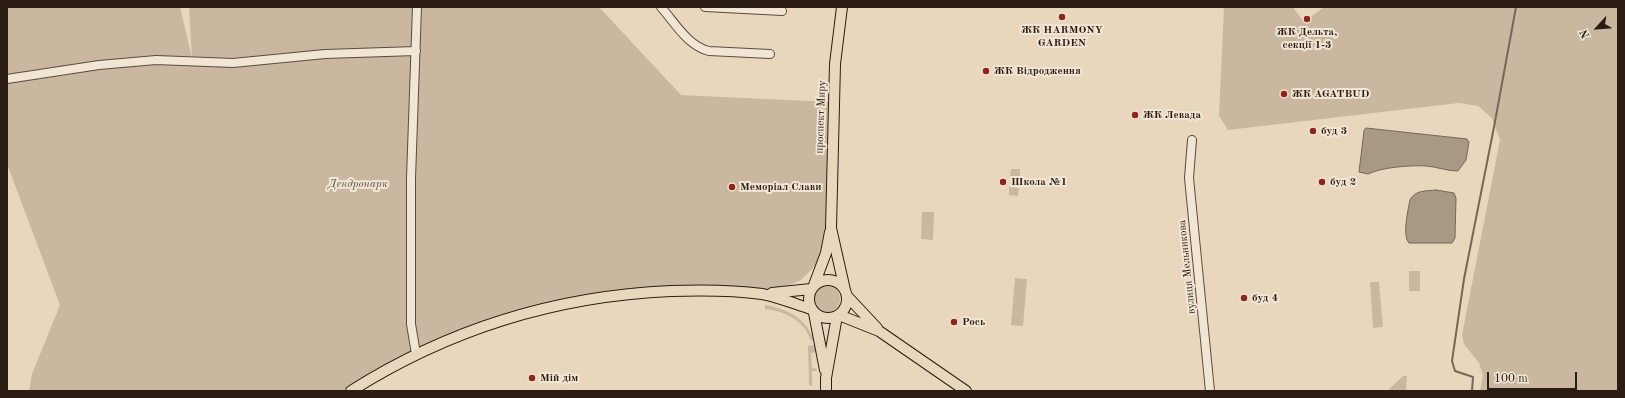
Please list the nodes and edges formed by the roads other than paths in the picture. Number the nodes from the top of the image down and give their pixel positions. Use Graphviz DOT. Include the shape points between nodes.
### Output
graph roads {
  1 [pos="417,7"];
  2 [pos="661,7"];
  3 [pos="670,7"];
  4 [pos="705,7"];
  5 [pos="842,7"];
  6 [pos="782,11"];
  7 [pos="416,51"];
  8 [pos="770,54"];
  9 [pos="7,79"];
  10 [pos="1192,140"];
  11 [pos="831,228"];
  12 [pos="813,287"];
  13 [pos="846,293"];
  14 [pos="762,294"];
  15 [pos="812,311"];
  16 [pos="838,315"];
  17 [pos="879,331"];
  18 [pos="416,354"];
  19 [pos="826,378"];
  20 [pos="351,391"];
  21 [pos="826,391"];
  22 [pos="966,391"];
  23 [pos="1210,391"];
  1 -- 7 [label="street"];
  2 -- 3 [label="street"];
  2 -- 8 [label="street" via="693,44 701,49"];
  4 -- 6 [label="street"];
  5 -- 11 [label="main road, проспект Миру" via="835,64"];
  7 -- 9 [label="street" via="325,54 233,63 156,60 99,65"];
  7 -- 18 [label="street" via="411,178 411,324"];
  10 -- 23 [label="street, вулиця Мельникова" via="1189,178"];
  11 -- 12 [label="main road, проспект Миру" via="826,253"];
  11 -- 13 [label="main road, проспект Миру"];
  12 -- 13 [label="main road" via="822,281 831,280 839,284"];
  12 -- 14 [label="main road"];
  12 -- 15 [label="main road" via="808,297"];
  13 -- 16 [label="main road" via="845,308"];
  13 -- 17 [label="main road"];
  14 -- 15 [label="main road" via="780,298"];
  14 -- 18 [label="main road" via="699,290 621,294 518,314"];
  15 -- 16 [label="main road" via="825,318"];
  15 -- 19 [label="main road"];
  16 -- 17 [label="main road"];
  16 -- 19 [label="main road"];
  17 -- 22 [label="main road"];
  18 -- 20 [label="main road"];
  19 -- 21 [label="main road"];
}
